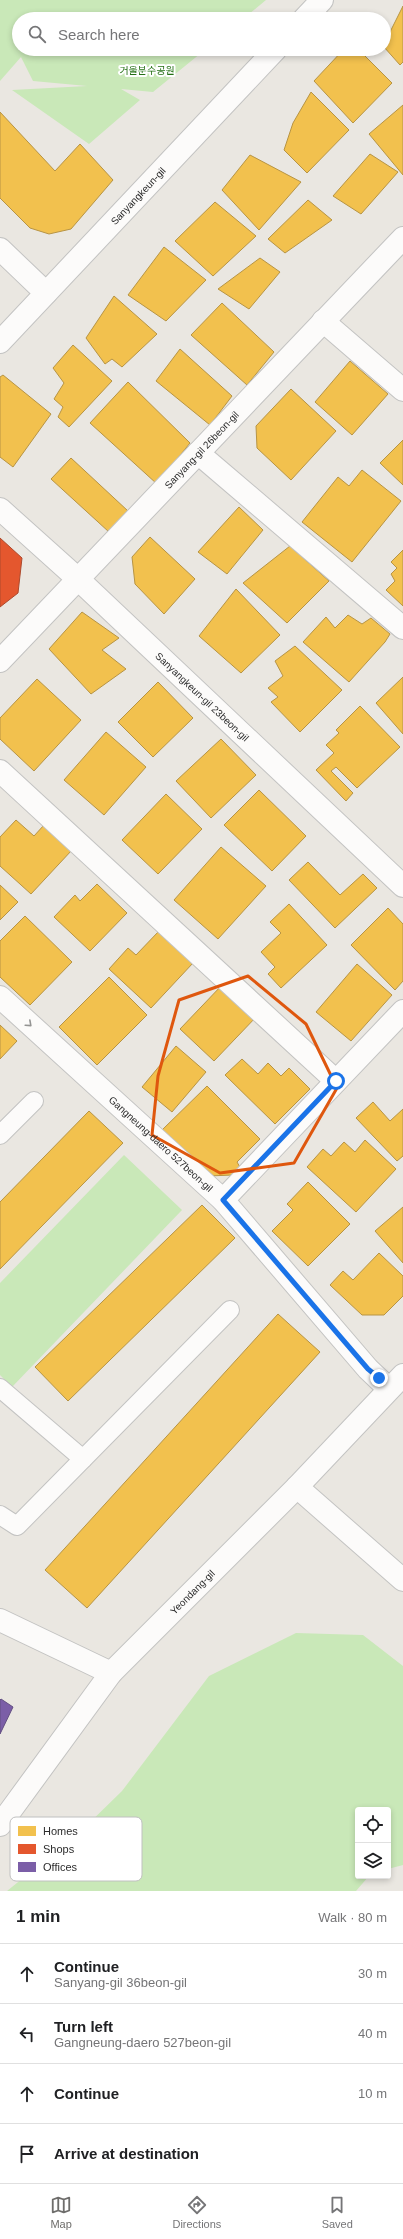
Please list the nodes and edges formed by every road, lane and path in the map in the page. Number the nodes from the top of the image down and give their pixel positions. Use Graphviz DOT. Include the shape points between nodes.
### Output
graph roads {
  1 [pos="322,0"];
  2 [pos="311,12"];
  3 [pos="269,56"];
  4 [pos="403,238"];
  5 [pos="0,249"];
  6 [pos="46,293"];
  7 [pos="323,321"];
  8 [pos="0,342"];
  9 [pos="403,390"];
  10 [pos="198,453"];
  11 [pos="0,509"];
  12 [pos="78,579"];
  13 [pos="403,628"];
  14 [pos="0,661"];
  15 [pos="0,771"];
  16 [pos="403,886"];
  17 [pos="0,997"];
  18 [pos="403,1011"];
  19 [pos="336,1081"];
  20 [pos="34,1101"];
  21 [pos="0,1135"];
  22 [pos="223,1200"];
  23 [pos="230,1310"];
  24 [pos="396,1381"];
  25 [pos="0,1388"];
  26 [pos="83,1459"];
  27 [pos="297,1487"];
  28 [pos="0,1515"];
  29 [pos="403,1580"];
  30 [pos="0,1620"];
  31 [pos="111,1673"];
  32 [pos="0,1825"];
  1 -- 2 [label="street"];
  3 -- 6 [label="street, Sanyangkeun-gil"];
  4 -- 7 [label="street, Sanyang-gil 26beon-gil"];
  5 -- 6 [label="street"];
  6 -- 8 [label="street, Sanyangkeun-gil"];
  7 -- 9 [label="street"];
  7 -- 10 [label="street, Sanyang-gil 26beon-gil"];
  10 -- 12 [label="street, Sanyang-gil 26beon-gil"];
  10 -- 13 [label="street"];
  11 -- 12 [label="street, Sanyangkeun-gil 23beon-gil"];
  12 -- 14 [label="street, Sanyang-gil 26beon-gil"];
  12 -- 16 [label="street, Sanyangkeun-gil 23beon-gil"];
  15 -- 19 [label="street"];
  17 -- 22 [label="street, Gangneung-daero 527beon-gil, one-way"];
  18 -- 19 [label="street"];
  19 -- 22 [label="street"];
  20 -- 21 [label="lane"];
  22 -- 24 [label="street, Gangneung-daero 527beon-gil" via="358,1357"];
  23 -- 26 [label="lane"];
  24 -- 27 [label="street, Yeondang-gil"];
  25 -- 26 [label="lane"];
  26 -- 28 [label="lane" via="18,1526"];
  27 -- 29 [label="street"];
  27 -- 31 [label="street, Yeondang-gil"];
  30 -- 31 [label="street"];
  31 -- 32 [label="street, Yeondang-gil"];
}
